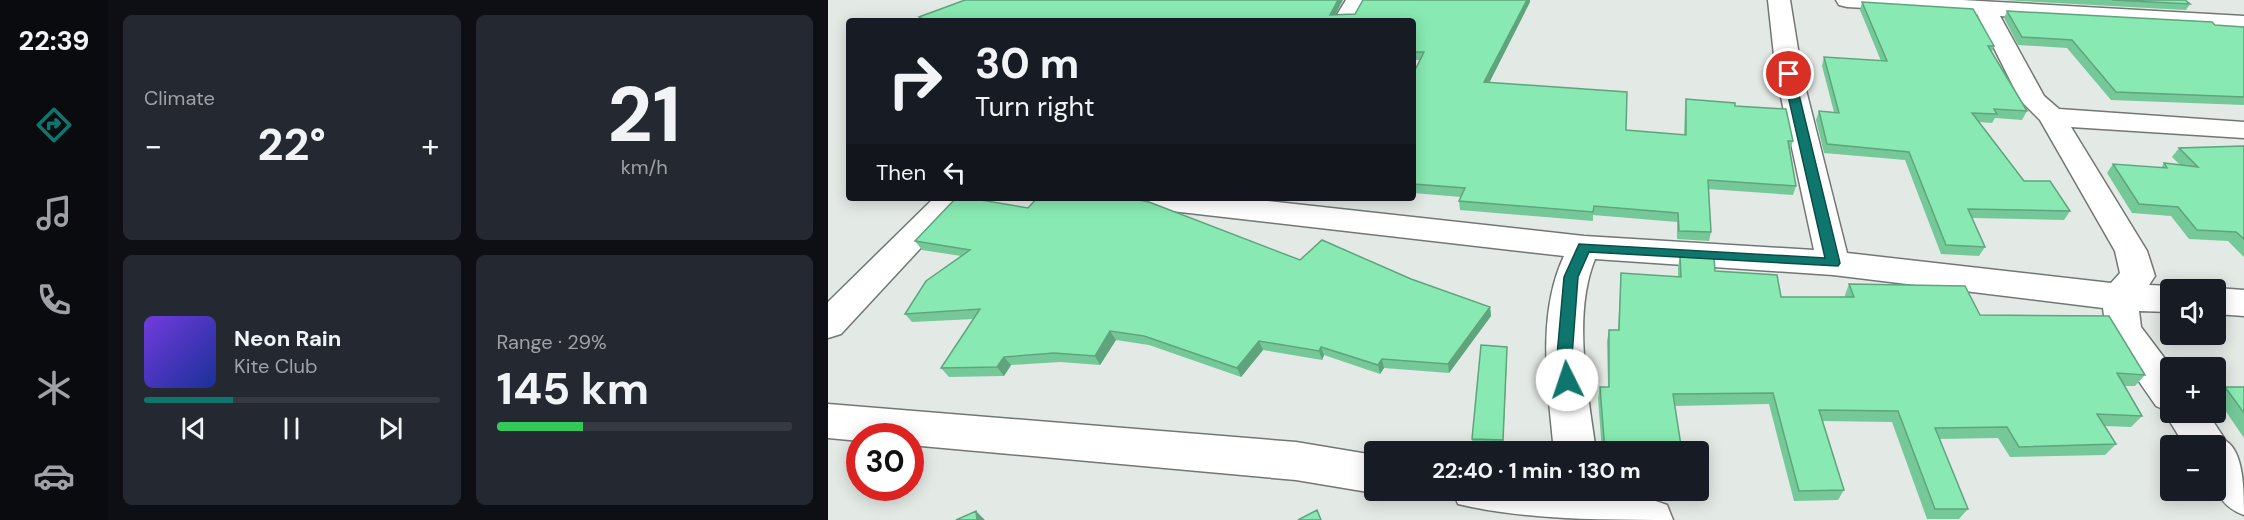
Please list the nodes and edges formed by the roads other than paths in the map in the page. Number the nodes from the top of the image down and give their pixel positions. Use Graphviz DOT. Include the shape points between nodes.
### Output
graph roads {
  1 [pos="1357,0"];
  2 [pos="1779,0"];
  3 [pos="1847,0"];
  4 [pos="1985,8"];
  5 [pos="1346,18"];
  6 [pos="2244,24"];
  7 [pos="2051,116"];
  8 [pos="2244,130"];
  9 [pos="949,201"];
  10 [pos="1203,201"];
  11 [pos="1222,202"];
  12 [pos="1584,247"];
  13 [pos="1833,263"];
  14 [pos="2119,297"];
  15 [pos="2160,299"];
  16 [pos="2226,302"];
  17 [pos="2244,303"];
  18 [pos="828,324"];
  19 [pos="2160,381"];
  20 [pos="828,421"];
  21 [pos="1574,441"];
  22 [pos="2226,470"];
  23 [pos="1364,472"];
  24 [pos="2244,495"];
  25 [pos="1584,501"];
  26 [pos="1651,520"];
  1 -- 5 [label="street"];
  2 -- 13 [label="street" via="1789,74"];
  3 -- 4 [label="street"];
  4 -- 6 [label="street"];
  4 -- 7 [label="street" via="2033,100"];
  7 -- 8 [label="street"];
  7 -- 14 [label="street" via="2131,250 2138,276"];
  9 -- 18 [label="street"];
  10 -- 11 [label="street"];
  11 -- 12 [label="street"];
  12 -- 13 [label="street"];
  12 -- 21 [label="street" via="1571,277 1564,356"];
  13 -- 14 [label="street"];
  14 -- 15 [label="street"];
  14 -- 19 [label="street" via="2124,330"];
  16 -- 17 [label="street"];
  20 -- 23 [label="street" via="1296,461"];
  22 -- 24 [label="street"];
  25 -- 26 [label="street"];
}
